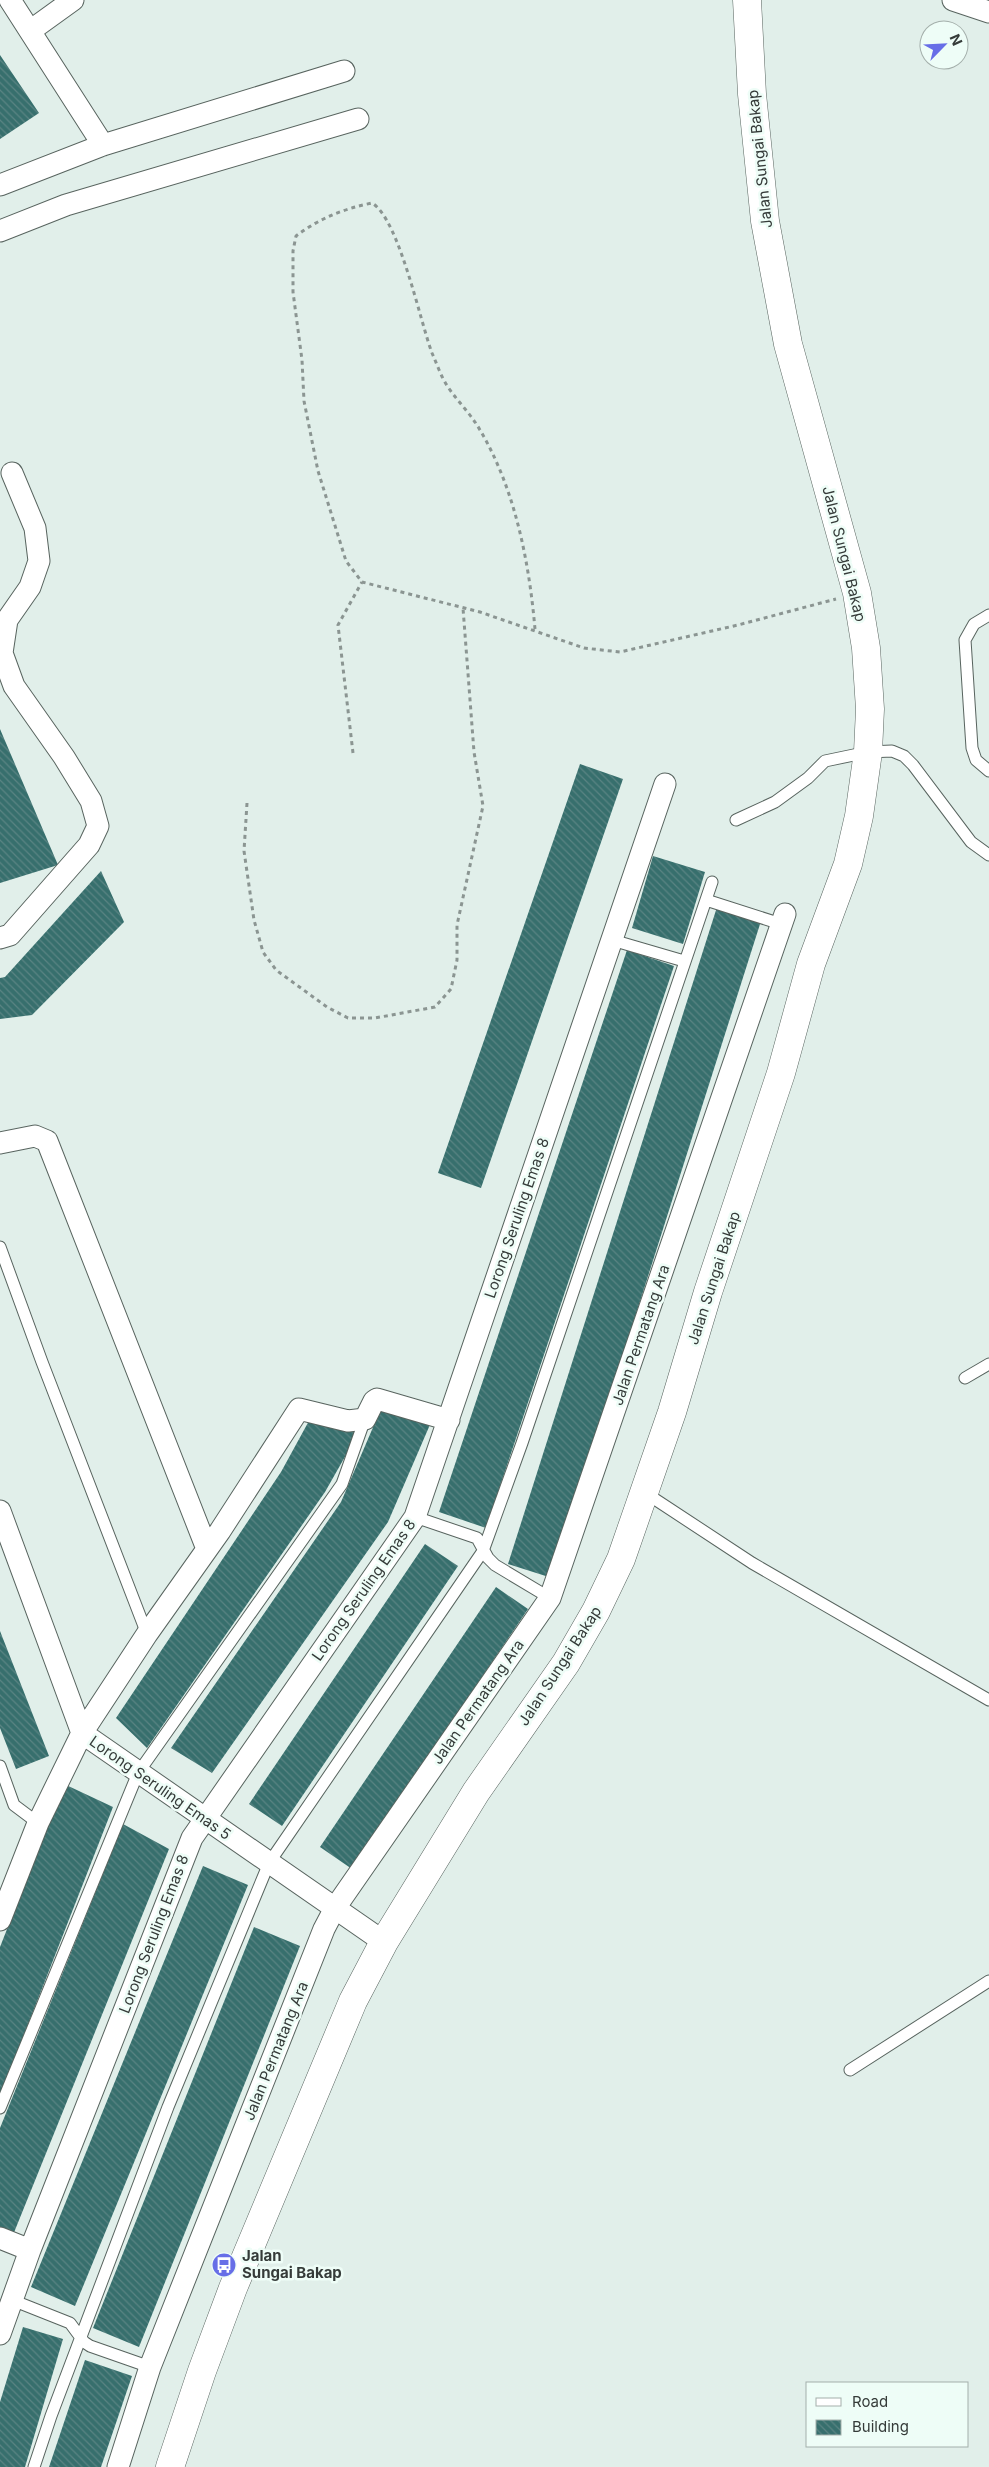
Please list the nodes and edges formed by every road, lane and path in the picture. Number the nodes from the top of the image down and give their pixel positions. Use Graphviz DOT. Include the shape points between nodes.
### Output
graph roads {
  1 [pos="10,0"];
  2 [pos="73,0"];
  3 [pos="747,0"];
  4 [pos="953,0"];
  5 [pos="989,12"];
  6 [pos="30,31"];
  7 [pos="344,71"];
  8 [pos="358,119"];
  9 [pos="104,145"];
  10 [pos="0,185"];
  11 [pos="0,231"];
  12 [pos="12,473"];
  13 [pos="362,582"];
  14 [pos="857,593"];
  15 [pos="463,608"];
  16 [pos="989,615"];
  17 [pos="535,630"];
  18 [pos="868,752"];
  19 [pos="353,753"];
  20 [pos="989,771"];
  21 [pos="665,784"];
  22 [pos="247,803"];
  23 [pos="736,820"];
  24 [pos="989,855"];
  25 [pos="712,882"];
  26 [pos="706,900"];
  27 [pos="783,919"];
  28 [pos="0,938"];
  29 [pos="612,940"];
  30 [pos="684,961"];
  31 [pos="0,1143"];
  32 [pos="0,1247"];
  33 [pos="989,1364"];
  34 [pos="965,1378"];
  35 [pos="364,1419"];
  36 [pos="449,1420"];
  37 [pos="644,1492"];
  38 [pos="0,1511"];
  39 [pos="416,1517"];
  40 [pos="207,1550"];
  41 [pos="483,1551"];
  42 [pos="550,1598"];
  43 [pos="147,1634"];
  44 [pos="989,1700"];
  45 [pos="82,1733"];
  46 [pos="0,1766"];
  47 [pos="138,1772"];
  48 [pos="206,1819"];
  49 [pos="38,1823"];
  50 [pos="269,1863"];
  51 [pos="335,1908"];
  52 [pos="0,1920"];
  53 [pos="384,1942"];
  54 [pos="989,1981"];
  55 [pos="850,2070"];
  56 [pos="0,2108"];
  57 [pos="0,2238"];
  58 [pos="30,2250"];
  59 [pos="12,2300"];
  60 [pos="0,2334"];
  61 [pos="80,2336"];
  62 [pos="150,2367"];
  63 [pos="34,2467"];
  64 [pos="118,2467"];
  65 [pos="170,2467"];
  1 -- 6 [label="street"];
  2 -- 6 [label="street"];
  3 -- 14 [label="main road, Jalan Sungai Bakap" via="752,94 765,221 788,344"];
  4 -- 5 [label="street"];
  6 -- 9 [label="street"];
  7 -- 9 [label="street"];
  8 -- 11 [label="street" via="66,205"];
  9 -- 10 [label="street"];
  12 -- 28 [label="street" via="35,528 39,561 30,586 7,620 2,653 14,686 91,801 98,826 89,845 10,935"];
  13 -- 15 [label="path"];
  13 -- 17 [label="path" via="346,562 318,471 307,419 293,292 293,251 296,236 314,223 343,209 372,203 391,230 416,295 424,332 447,386 480,429 501,473 522,536"];
  13 -- 19 [label="path" via="338,625"];
  14 -- 17 [label="path" via="620,652 584,648"];
  14 -- 18 [label="main road, Jalan Sungai Bakap" via="866,648 870,709"];
  15 -- 17 [label="path"];
  15 -- 22 [label="path" via="474,752 484,806 457,925 451,989 435,1007 375,1018 348,1018 276,970 263,952 254,920 244,851"];
  16 -- 20 [label="lane" via="979,619 970,629 965,648 972,748 976,760"];
  18 -- 23 [label="lane" via="825,761 808,778 774,802"];
  18 -- 24 [label="lane" via="892,751 904,756 971,842"];
  18 -- 37 [label="main road, Jalan Sungai Bakap" via="848,864 811,964 781,1073"];
  21 -- 29 [label="street, Lorong Seruling Emas 8"];
  25 -- 26 [label="lane"];
  26 -- 27 [label="lane"];
  26 -- 30 [label="lane"];
  27 -- 42 [label="street, Jalan Permatang Ara"];
  29 -- 30 [label="lane"];
  29 -- 36 [label="street, Lorong Seruling Emas 8"];
  30 -- 41 [label="lane"];
  31 -- 40 [label="street" via="35,1136 47,1141"];
  32 -- 43 [label="lane"];
  33 -- 34 [label="lane"];
  35 -- 36 [label="street" via="377,1399"];
  35 -- 40 [label="street" via="348,1421 299,1409"];
  35 -- 47 [label="lane" via="342,1484"];
  36 -- 39 [label="street, Lorong Seruling Emas 8"];
  37 -- 44 [label="lane" via="752,1563"];
  37 -- 53 [label="main road, Jalan Sungai Bakap" via="621,1560 596,1612 566,1662 476,1792"];
  38 -- 45 [label="street, Lorong Seruling Emas 5"];
  39 -- 41 [label="lane" via="477,1538"];
  39 -- 48 [label="street, Lorong Seruling Emas 8"];
  40 -- 43 [label="street"];
  41 -- 42 [label="lane" via="495,1565"];
  41 -- 50 [label="lane"];
  42 -- 51 [label="street, Jalan Permatang Ara"];
  43 -- 45 [label="street"];
  45 -- 47 [label="street, Lorong Seruling Emas 5"];
  45 -- 49 [label="street"];
  46 -- 49 [label="lane" via="14,1805"];
  47 -- 48 [label="street, Lorong Seruling Emas 5"];
  47 -- 56 [label="lane"];
  48 -- 50 [label="street, Lorong Seruling Emas 5"];
  48 -- 58 [label="street, Lorong Seruling Emas 8" via="192,1838"];
  49 -- 52 [label="street"];
  50 -- 51 [label="street, Lorong Seruling Emas 5"];
  50 -- 61 [label="lane" via="168,2107"];
  51 -- 53 [label="street, Lorong Seruling Emas 5"];
  51 -- 62 [label="street, Jalan Permatang Ara"];
  53 -- 65 [label="main road, Jalan Sungai Bakap" via="353,2001 233,2288"];
  54 -- 55 [label="lane"];
  57 -- 58 [label="street"];
  58 -- 59 [label="street, Lorong Seruling Emas 8"];
  59 -- 60 [label="street, Lorong Seruling Emas 8"];
  59 -- 61 [label="lane" via="70,2323"];
  61 -- 62 [label="lane" via="90,2346"];
  61 -- 63 [label="lane"];
  62 -- 64 [label="street, Jalan Permatang Ara"];
}
